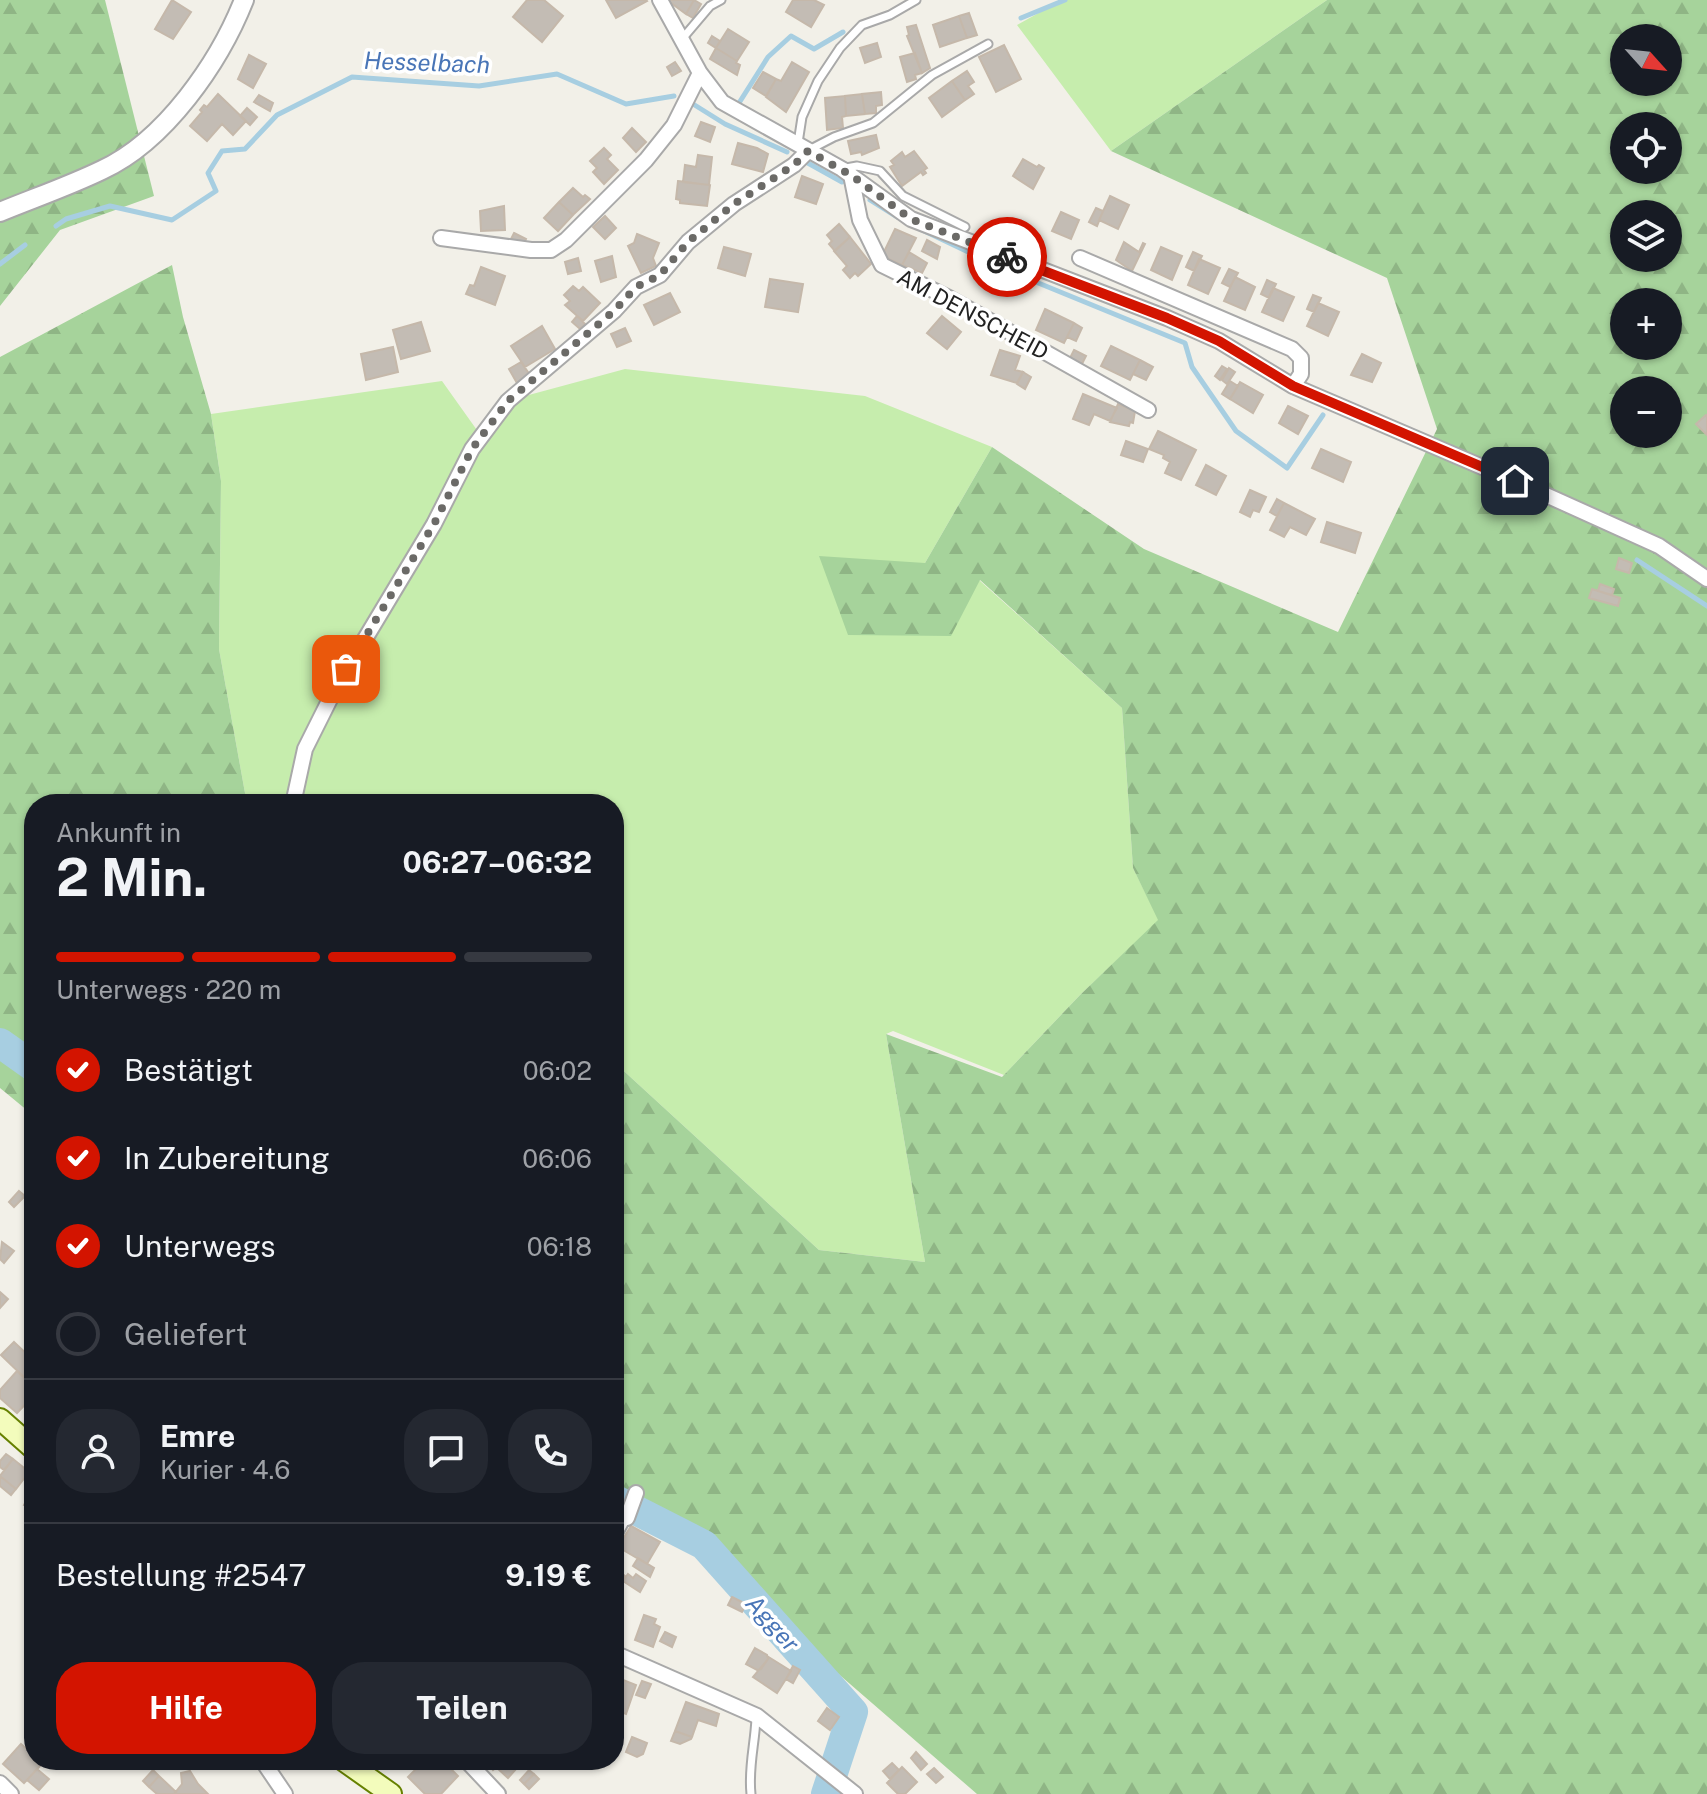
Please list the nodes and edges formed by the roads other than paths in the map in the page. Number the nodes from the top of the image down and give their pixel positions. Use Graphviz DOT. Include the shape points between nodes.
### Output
graph roads {
  1 [pos="244,0"];
  2 [pos="660,0"];
  3 [pos="721,0"];
  4 [pos="916,0"];
  5 [pos="682,39"];
  6 [pos="988,44"];
  7 [pos="700,73"];
  8 [pos="803,148"];
  9 [pos="847,172"];
  10 [pos="0,212"];
  11 [pos="965,227"];
  12 [pos="441,238"];
  13 [pos="1080,258"];
  14 [pos="1293,386"];
  15 [pos="1148,410"];
  16 [pos="1707,579"];
  17 [pos="295,794"];
  18 [pos="0,1419"];
  19 [pos="24,1440"];
  20 [pos="636,1493"];
  21 [pos="627,1518"];
  22 [pos="624,1524"];
  23 [pos="624,1657"];
  24 [pos="757,1716"];
  25 [pos="269,1770"];
  26 [pos="357,1770"];
  27 [pos="475,1770"];
  28 [pos="0,1783"];
  29 [pos="11,1794"];
  30 [pos="285,1794"];
  31 [pos="391,1794"];
  32 [pos="498,1794"];
  33 [pos="751,1794"];
  34 [pos="855,1794"];
  1 -- 10 [label="street" via="208,69 144,142 105,169"];
  2 -- 5 [label="street"];
  3 -- 5 [label="lane"];
  4 -- 8 [label="lane" via="862,25 840,48 802,117"];
  5 -- 7 [label="street"];
  6 -- 8 [label="lane" via="932,75 873,123"];
  7 -- 8 [label="street" via="722,102"];
  7 -- 12 [label="street" via="674,125 646,160 551,250"];
  8 -- 9 [label="street"];
  8 -- 17 [label="street" via="794,165 734,204 660,275 636,287 508,401 472,449 434,524 335,689 305,749"];
  9 -- 11 [label="lane" via="857,166 880,171 903,196"];
  9 -- 14 [label="street" via="911,219 1167,318 1219,341"];
  9 -- 15 [label="street, AM DENSCHEID" via="860,220 882,265"];
  13 -- 14 [label="street" via="1292,349 1301,358 1301,374"];
  14 -- 16 [label="street" via="1659,546"];
  18 -- 19 [label="main road"];
  20 -- 21 [label="street"];
  21 -- 22 [label="lane"];
  23 -- 24 [label="street"];
  24 -- 33 [label="lane" via="748,1772"];
  24 -- 34 [label="street"];
  25 -- 30 [label="street"];
  26 -- 31 [label="main road"];
  27 -- 32 [label="street"];
  28 -- 29 [label="street"];
}
